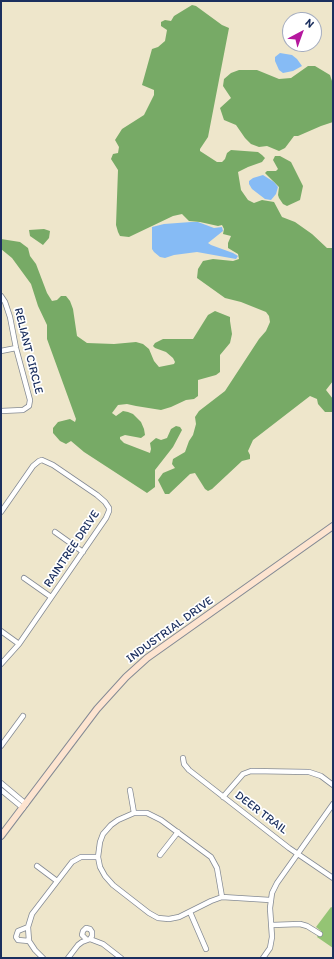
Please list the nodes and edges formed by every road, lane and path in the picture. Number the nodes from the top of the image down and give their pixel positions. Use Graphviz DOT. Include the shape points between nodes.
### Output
graph roads {
  1 [pos="1,296"];
  2 [pos="16,348"];
  3 [pos="1,352"];
  4 [pos="1,411"];
  5 [pos="1,512"];
  6 [pos="333,526"];
  7 [pos="54,532"];
  8 [pos="83,552"];
  9 [pos="24,578"];
  10 [pos="51,597"];
  11 [pos="1,631"];
  12 [pos="19,644"];
  13 [pos="1,664"];
  14 [pos="23,716"];
  15 [pos="1,746"];
  16 [pos="184,758"];
  17 [pos="1,784"];
  18 [pos="333,785"];
  19 [pos="1,790"];
  20 [pos="130,790"];
  21 [pos="223,797"];
  22 [pos="333,804"];
  23 [pos="24,806"];
  24 [pos="134,813"];
  25 [pos="178,832"];
  26 [pos="1,836"];
  27 [pos="298,854"];
  28 [pos="160,855"];
  29 [pos="98,857"];
  30 [pos="37,866"];
  31 [pos="333,878"];
  32 [pos="57,881"];
  33 [pos="222,897"];
  34 [pos="270,900"];
  35 [pos="190,912"];
  36 [pos="272,925"];
  37 [pos="28,927"];
  38 [pos="320,934"];
  39 [pos="29,941"];
  40 [pos="206,949"];
  41 [pos="43,958"];
  42 [pos="68,958"];
  43 [pos="121,958"];
  44 [pos="262,958"];
  1 -- 2 [label="street, RELIANT CIRCLE" via="10,317"];
  2 -- 3 [label="street"];
  2 -- 4 [label="street, RELIANT CIRCLE" via="30,403 23,410"];
  5 -- 8 [label="street, RAINTREE DRIVE" via="33,466 39,461 46,460 98,495 109,508 106,518"];
  6 -- 23 [label="street, INDUSTRIAL DRIVE" via="148,658 126,677 97,709"];
  7 -- 8 [label="street"];
  8 -- 10 [label="street, RAINTREE DRIVE"];
  9 -- 10 [label="street"];
  10 -- 12 [label="street, RAINTREE DRIVE"];
  11 -- 12 [label="street"];
  12 -- 13 [label="street, RAINTREE DRIVE"];
  14 -- 15 [label="street"];
  16 -- 21 [label="street, DEER TRAIL" via="184,764 189,770"];
  17 -- 23 [label="street"];
  18 -- 21 [label="street" via="321,776 309,772 251,771 240,777"];
  19 -- 23 [label="street"];
  20 -- 24 [label="street"];
  21 -- 27 [label="street, DEER TRAIL"];
  22 -- 27 [label="street"];
  23 -- 26 [label="street, INDUSTRIAL DRIVE"];
  24 -- 25 [label="street" via="152,814"];
  24 -- 29 [label="street" via="118,820 105,830"];
  25 -- 28 [label="street"];
  25 -- 33 [label="street" via="207,853 215,863"];
  27 -- 31 [label="street, DEER TRAIL"];
  27 -- 34 [label="street" via="277,883"];
  29 -- 32 [label="street" via="76,859"];
  29 -- 35 [label="street" via="102,871 113,886 154,916 169,919"];
  30 -- 32 [label="street"];
  32 -- 37 [label="street" via="32,914"];
  33 -- 34 [label="street"];
  33 -- 35 [label="street"];
  34 -- 36 [label="street"];
  35 -- 40 [label="street"];
  36 -- 38 [label="street" via="300,924"];
  36 -- 44 [label="street" via="272,943"];
  37 -- 39 [label="street"];
  37 -- 39 [label="street" via="18,932 16,937 18,940"];
  39 -- 41 [label="street"];
  42 -- 43 [label="street" via="78,945 89,940 102,944"];
}
